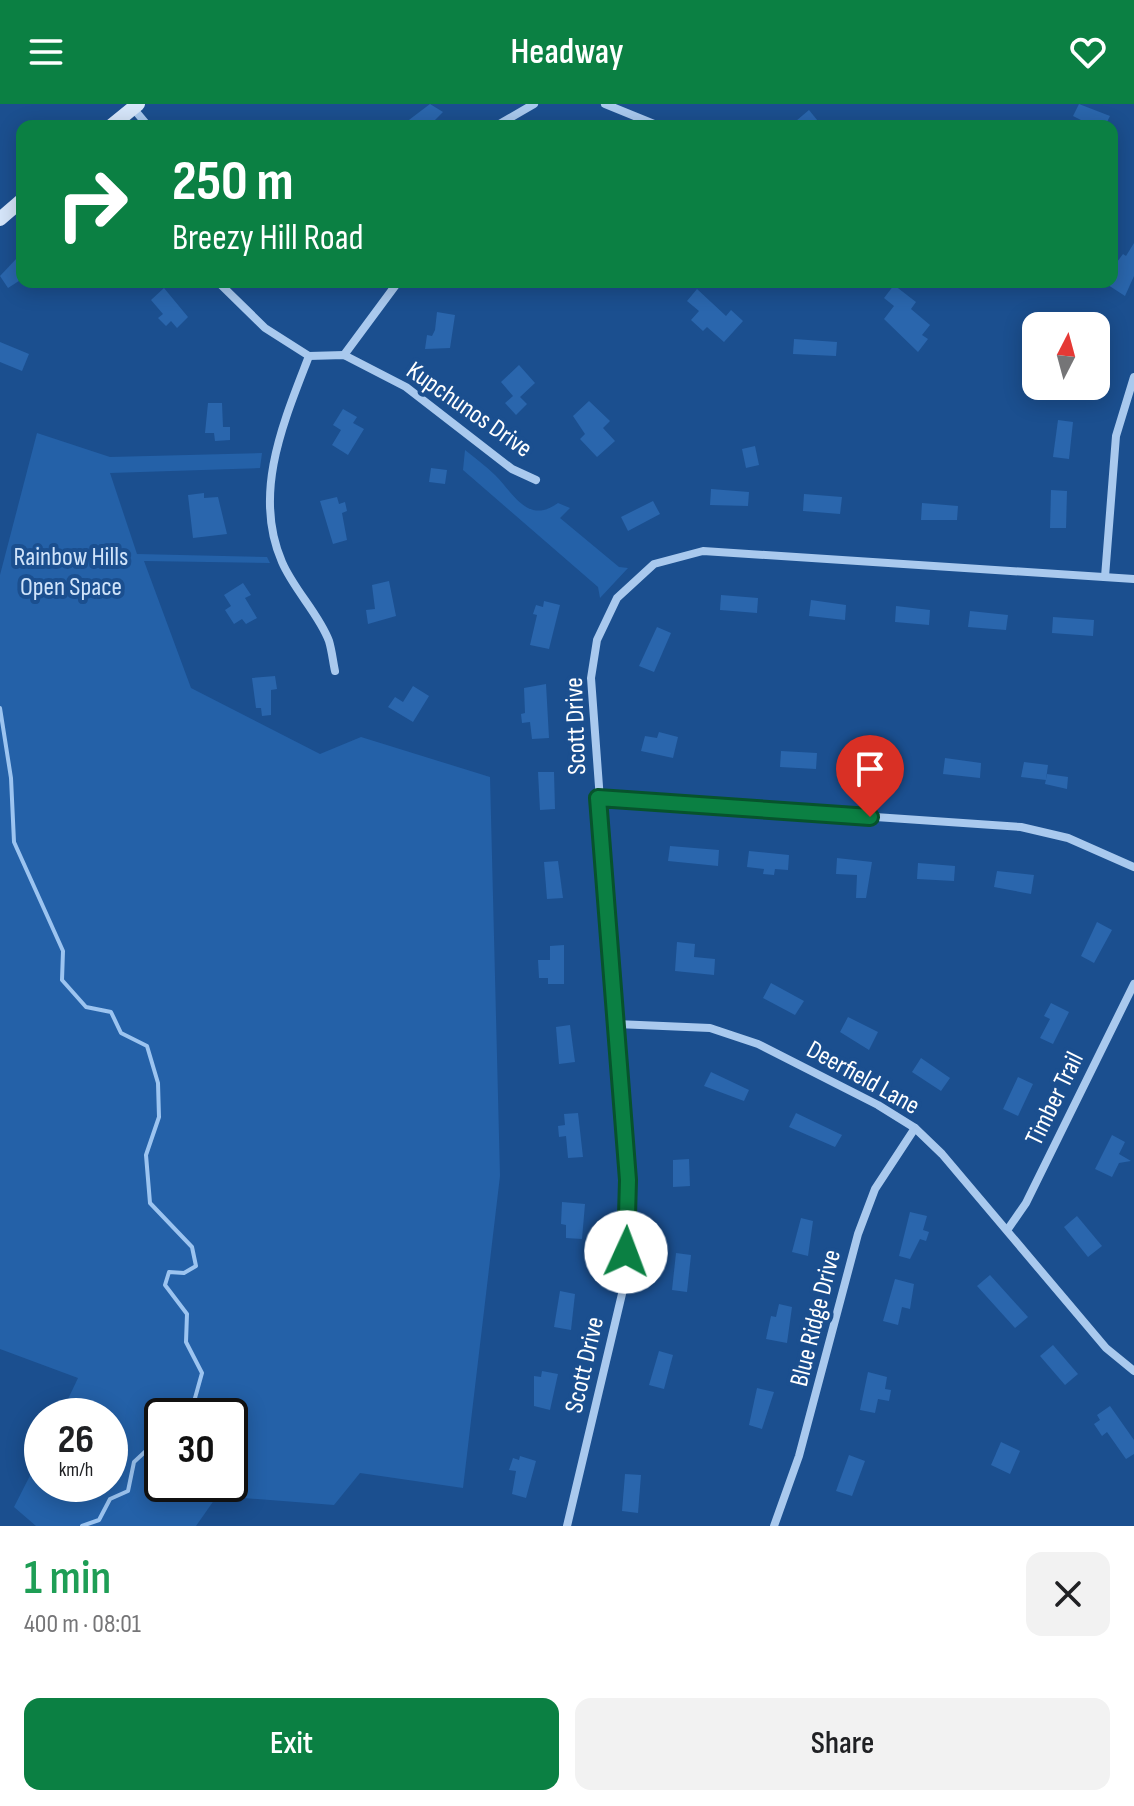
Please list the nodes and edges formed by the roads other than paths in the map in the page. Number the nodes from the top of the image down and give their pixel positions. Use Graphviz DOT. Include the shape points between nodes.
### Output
graph roads {
  1 [pos="534,104"];
  2 [pos="605,104"];
  3 [pos="136,106"];
  4 [pos="118,120"];
  5 [pos="506,120"];
  6 [pos="644,120"];
  7 [pos="16,205"];
  8 [pos="0,219"];
  9 [pos="224,288"];
  10 [pos="394,288"];
  11 [pos="344,355"];
  12 [pos="309,356"];
  13 [pos="1134,377"];
  14 [pos="536,480"];
  15 [pos="1105,577"];
  16 [pos="1134,579"];
  17 [pos="335,671"];
  18 [pos="598,798"];
  19 [pos="1134,867"];
  20 [pos="1134,984"];
  21 [pos="616,1024"];
  22 [pos="915,1128"];
  23 [pos="1008,1229"];
  24 [pos="1134,1371"];
  25 [pos="567,1526"];
  26 [pos="774,1526"];
  1 -- 5 [label="street"];
  2 -- 6 [label="street"];
  3 -- 4 [label="main road"];
  7 -- 8 [label="main road"];
  9 -- 12 [label="street" via="265,328"];
  10 -- 11 [label="street"];
  11 -- 12 [label="street, Kupchunos Drive"];
  11 -- 14 [label="street, Kupchunos Drive" via="406,387 512,469"];
  12 -- 17 [label="street" via="281,426 271,473 271,518 281,561 328,640"];
  13 -- 15 [label="street" via="1116,436"];
  15 -- 16 [label="street, Scott Drive"];
  15 -- 18 [label="street, Scott Drive" via="703,551 654,564 617,598 597,640 591,678"];
  18 -- 19 [label="street" via="1021,827 1068,838"];
  18 -- 21 [label="street, Scott Drive"];
  20 -- 23 [label="street, Timber Trail" via="1026,1203"];
  21 -- 22 [label="street, Deerfield Lane" via="710,1028 758,1044"];
  21 -- 25 [label="street, Scott Drive" via="628,1180 626,1277"];
  22 -- 23 [label="street, Deerfield Lane"];
  22 -- 26 [label="street, Blue Ridge Drive" via="875,1189 858,1234 799,1456"];
  23 -- 24 [label="street, Deerfield Lane" via="1106,1348"];
}
